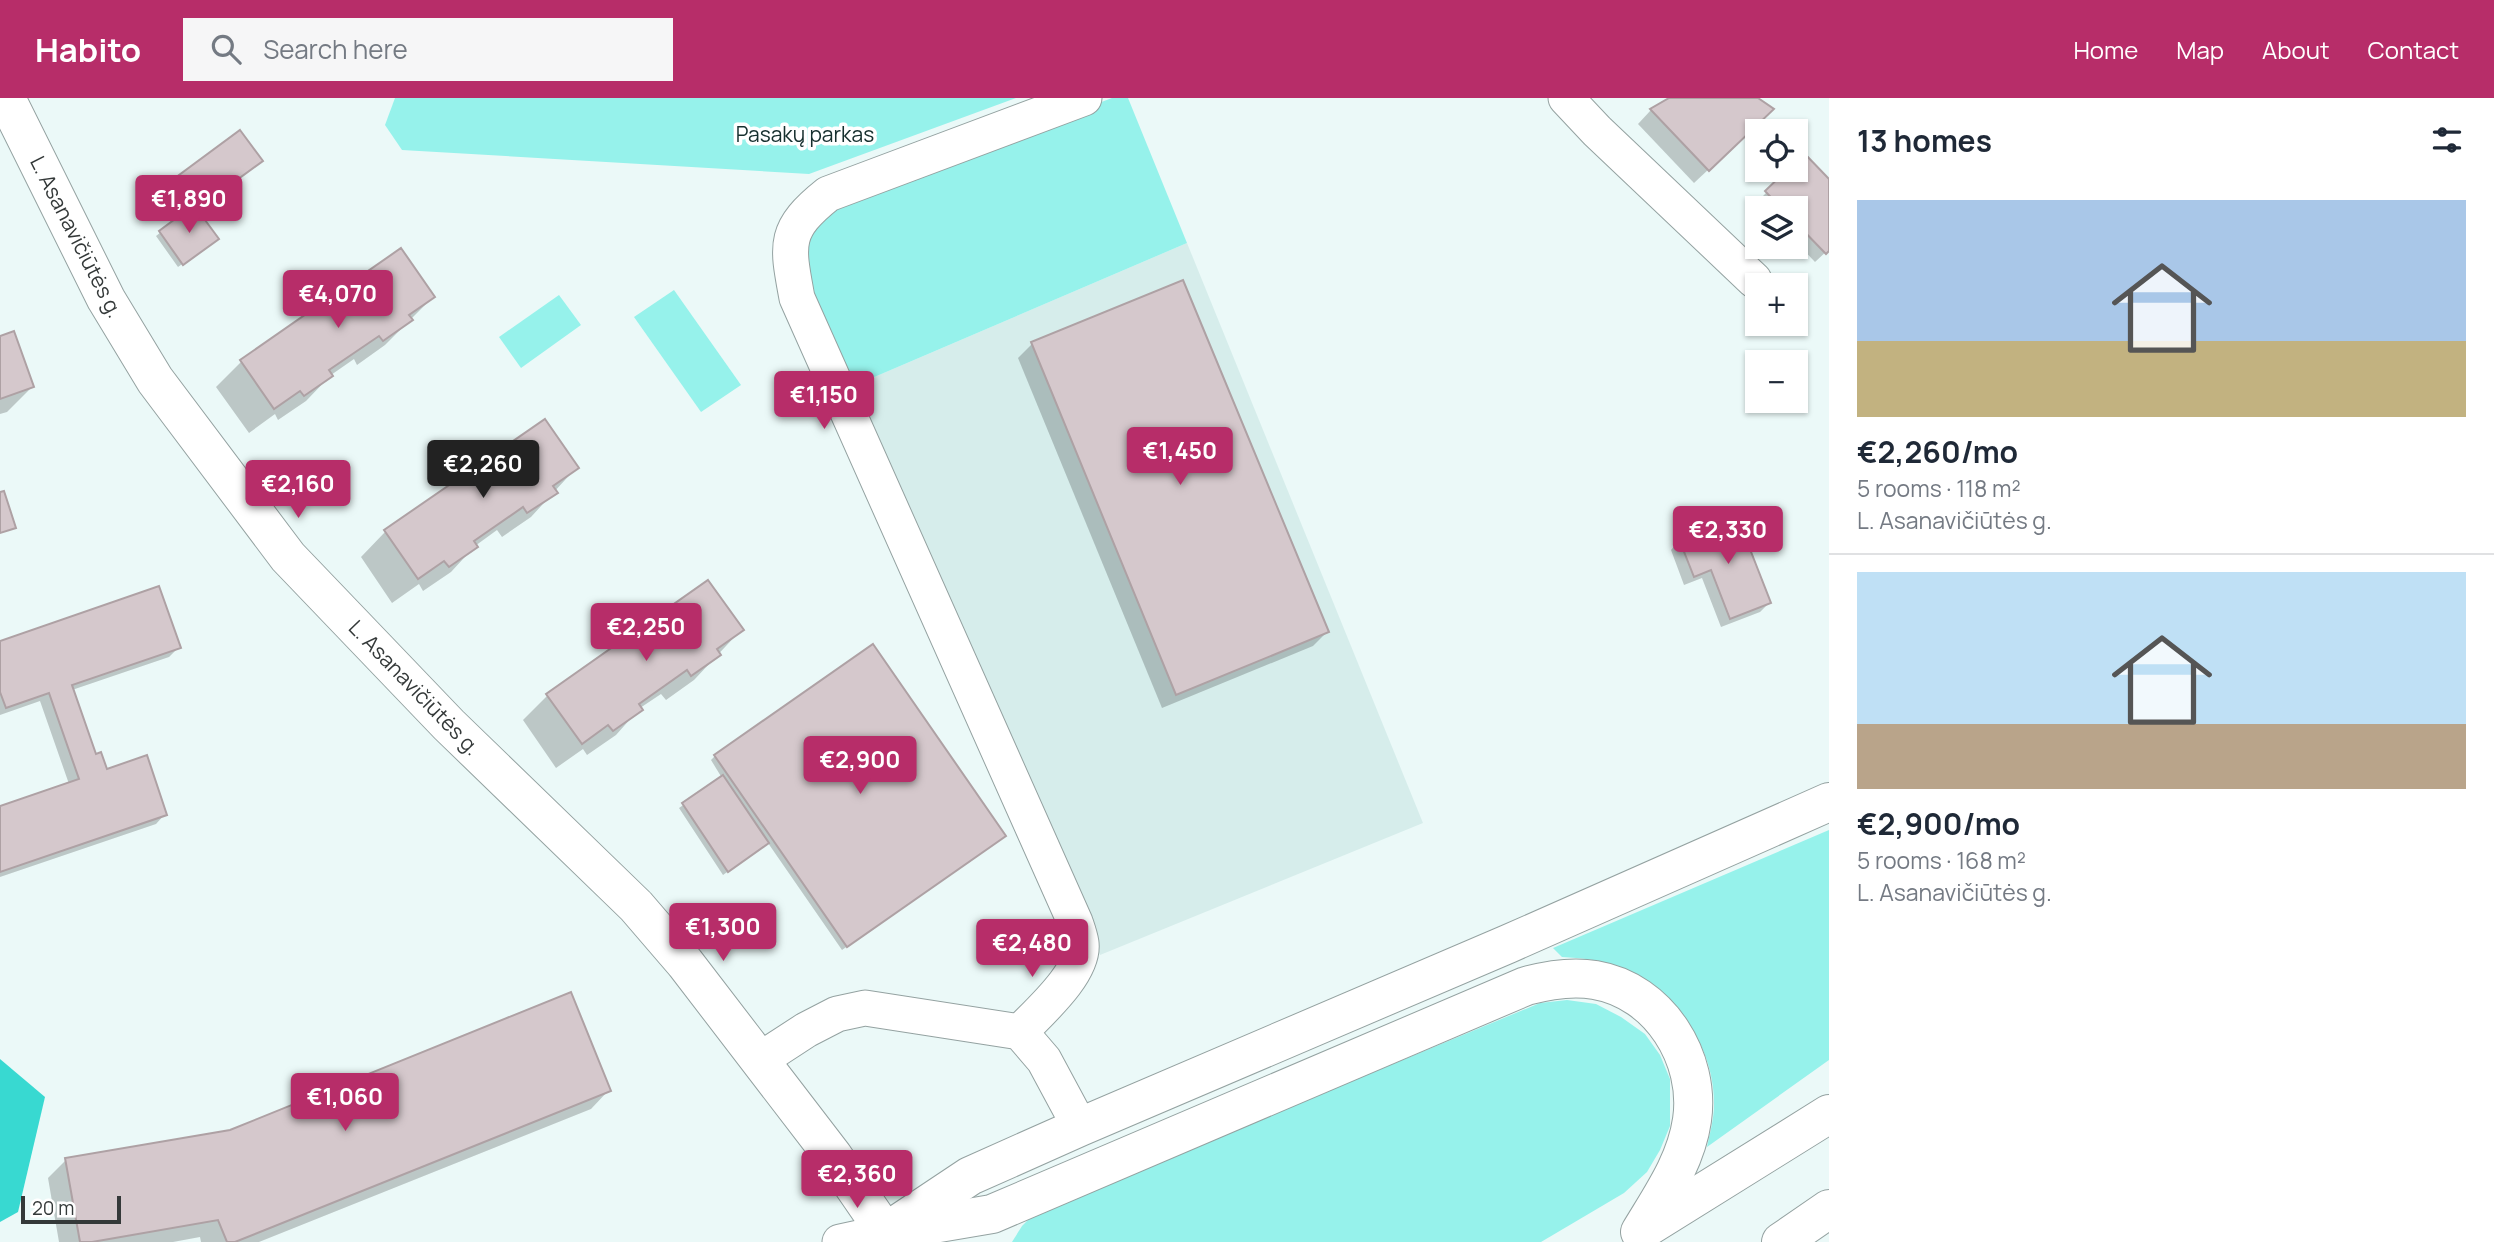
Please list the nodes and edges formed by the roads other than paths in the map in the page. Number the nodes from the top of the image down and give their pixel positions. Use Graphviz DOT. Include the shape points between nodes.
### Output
graph roads {
  1 [pos="6,98"];
  2 [pos="1084,98"];
  3 [pos="1566,98"];
  4 [pos="1747,273"];
  5 [pos="1829,802"];
  6 [pos="1020,1032"];
  7 [pos="760,1060"];
  8 [pos="1829,1114"];
  9 [pos="1080,1126"];
  10 [pos="1829,1209"];
  11 [pos="889,1237"];
  12 [pos="1632,1237"];
  13 [pos="840,1242"];
  14 [pos="1781,1242"];
  1 -- 7 [label="main road, L. Asanavičiūtės g." via="106,299 155,380 288,557 449,725 636,906"];
  2 -- 6 [label="street" via="828,194 809,209 791,236 797,298 1082,945 1066,983"];
  3 -- 4 [label="street"];
  5 -- 9 [label="main road"];
  6 -- 7 [label="street" via="865,1008 837,1014"];
  6 -- 9 [label="street" via="1044,1060"];
  7 -- 11 [label="main road, L. Asanavičiūtės g."];
  8 -- 12 [label="main road"];
  9 -- 11 [label="main road" via="970,1176"];
  10 -- 14 [label="main road"];
  11 -- 12 [label="main road" via="992,1214 1526,986 1574,978 1597,980 1644,1002 1679,1042 1690,1069 1694,1094 1691,1123 1676,1171"];
  11 -- 13 [label="street"];
}
